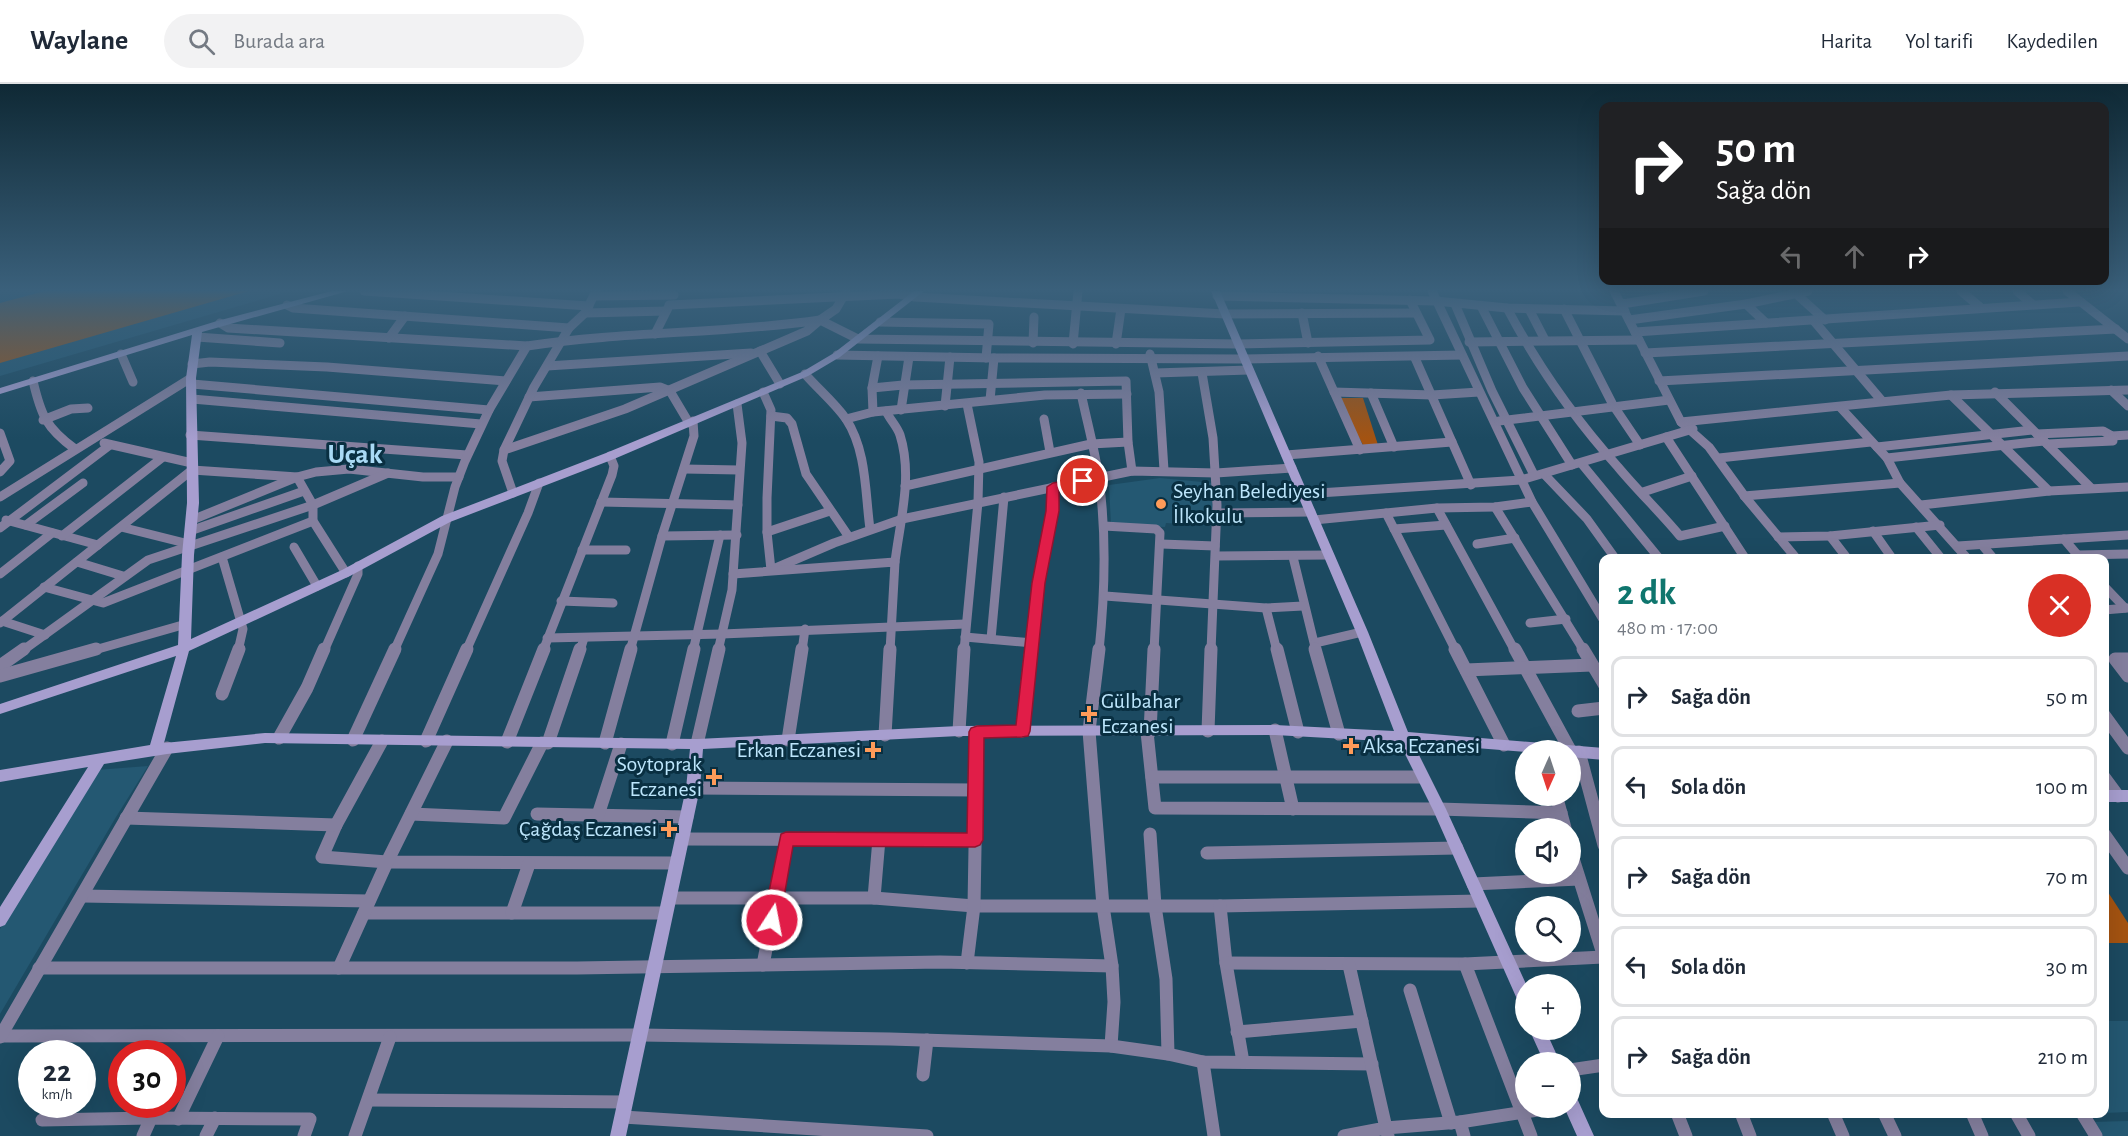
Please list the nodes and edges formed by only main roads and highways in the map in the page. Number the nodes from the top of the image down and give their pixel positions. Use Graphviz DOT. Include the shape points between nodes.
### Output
graph roads {
  1 [pos="174,340"];
  2 [pos="196,340"];
  3 [pos="857,340"];
  4 [pos="1236,340"];
  5 [pos="0,391"];
  6 [pos="183,648"];
  7 [pos="0,710"];
  8 [pos="1403,737"];
  9 [pos="697,744"];
  10 [pos="1515,746"];
  11 [pos="161,749"];
  12 [pos="1581,752"];
  13 [pos="1599,754"];
  14 [pos="100,759"];
  15 [pos="0,776"];
  16 [pos="0,920"];
  17 [pos="1515,978"];
  18 [pos="1575,1118"];
  19 [pos="618,1136"];
  20 [pos="1586,1136"];
  1 -- 5 [label="main road"];
  2 -- 6 [label="main road" via="191,381 191,525"];
  3 -- 6 [label="main road" via="805,374 610,456 446,519 346,573"];
  4 -- 8 [label="main road"];
  6 -- 7 [label="main road"];
  6 -- 11 [label="main road"];
  8 -- 9 [label="main road" via="1275,730 959,731"];
  8 -- 10 [label="main road"];
  8 -- 17 [label="main road"];
  9 -- 11 [label="main road" via="279,738"];
  9 -- 19 [label="main road" via="693,788"];
  11 -- 14 [label="main road"];
  12 -- 13 [label="main road"];
  14 -- 15 [label="main road"];
  14 -- 16 [label="main road"];
  18 -- 20 [label="main road"];
}
